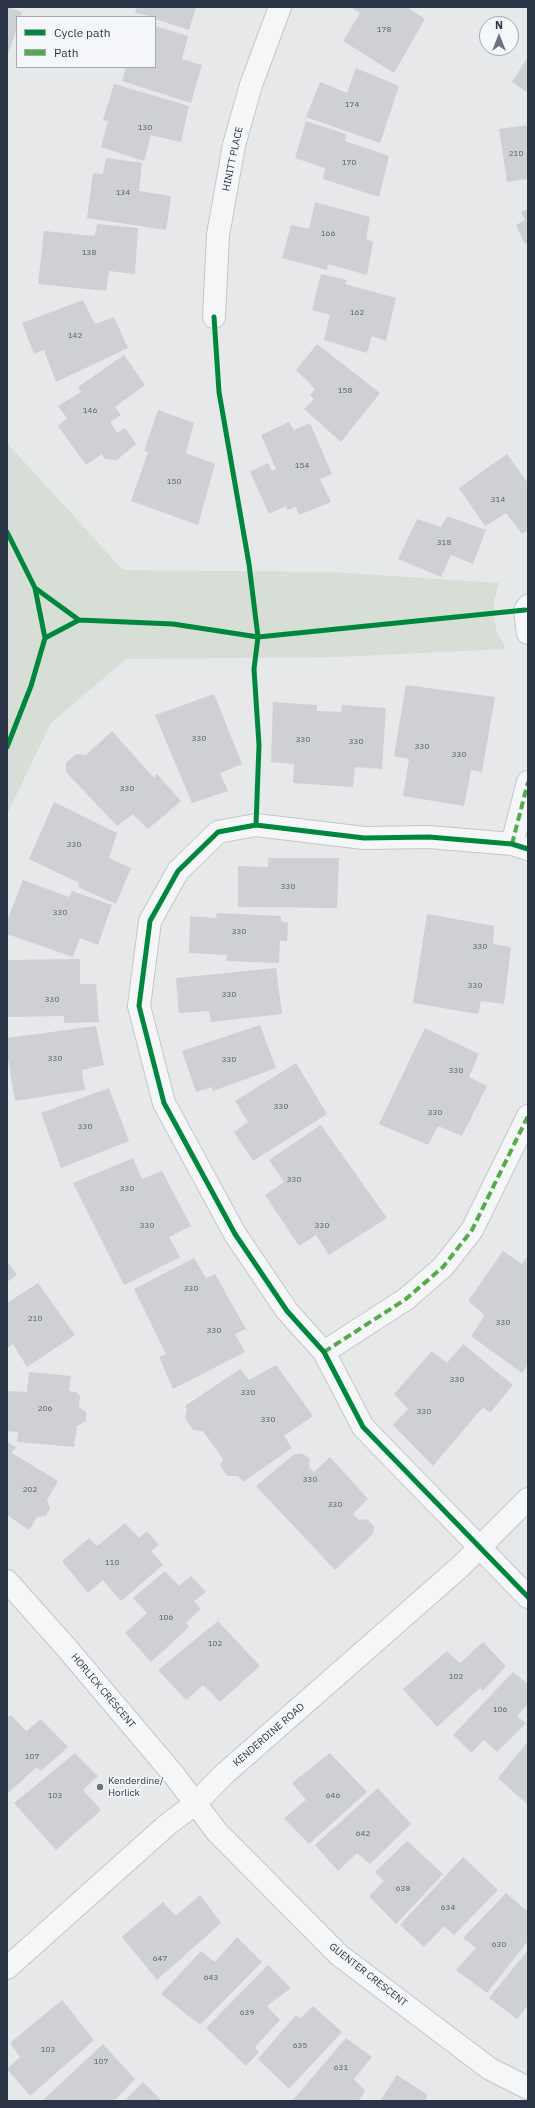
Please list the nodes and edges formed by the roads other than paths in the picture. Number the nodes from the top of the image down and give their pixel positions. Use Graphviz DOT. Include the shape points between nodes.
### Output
graph roads {
  1 [pos="280,7"];
  2 [pos="214,317"];
  3 [pos="528,606"];
  4 [pos="528,633"];
  5 [pos="528,782"];
  6 [pos="520,847"];
  7 [pos="528,1116"];
  8 [pos="324,1352"];
  9 [pos="528,1499"];
  10 [pos="480,1548"];
  11 [pos="7,1581"];
  12 [pos="528,1597"];
  13 [pos="195,1804"];
  14 [pos="7,1968"];
  15 [pos="528,2088"];
  1 -- 2 [label="street, HINITT PLACE" via="251,85 234,145 218,235"];
  3 -- 4 [label="street" via="525,610"];
  5 -- 6 [label="street"];
  6 -- 8 [label="street" via="429,837 364,838 256,825 218,832 178,871 150,921 139,1006 164,1103 235,1234 287,1311"];
  7 -- 8 [label="street" via="472,1230 443,1267 406,1299"];
  8 -- 10 [label="street" via="363,1427"];
  9 -- 10 [label="street, KENDERDINE ROAD"];
  10 -- 12 [label="street"];
  10 -- 13 [label="street, KENDERDINE ROAD" via="222,1776"];
  11 -- 13 [label="street, HORLICK CRESCENT" via="174,1775"];
  13 -- 14 [label="street, KENDERDINE ROAD" via="167,1825"];
  13 -- 15 [label="street, GUENTER CRESCENT" via="217,1832 339,1955 490,2069"];
}
